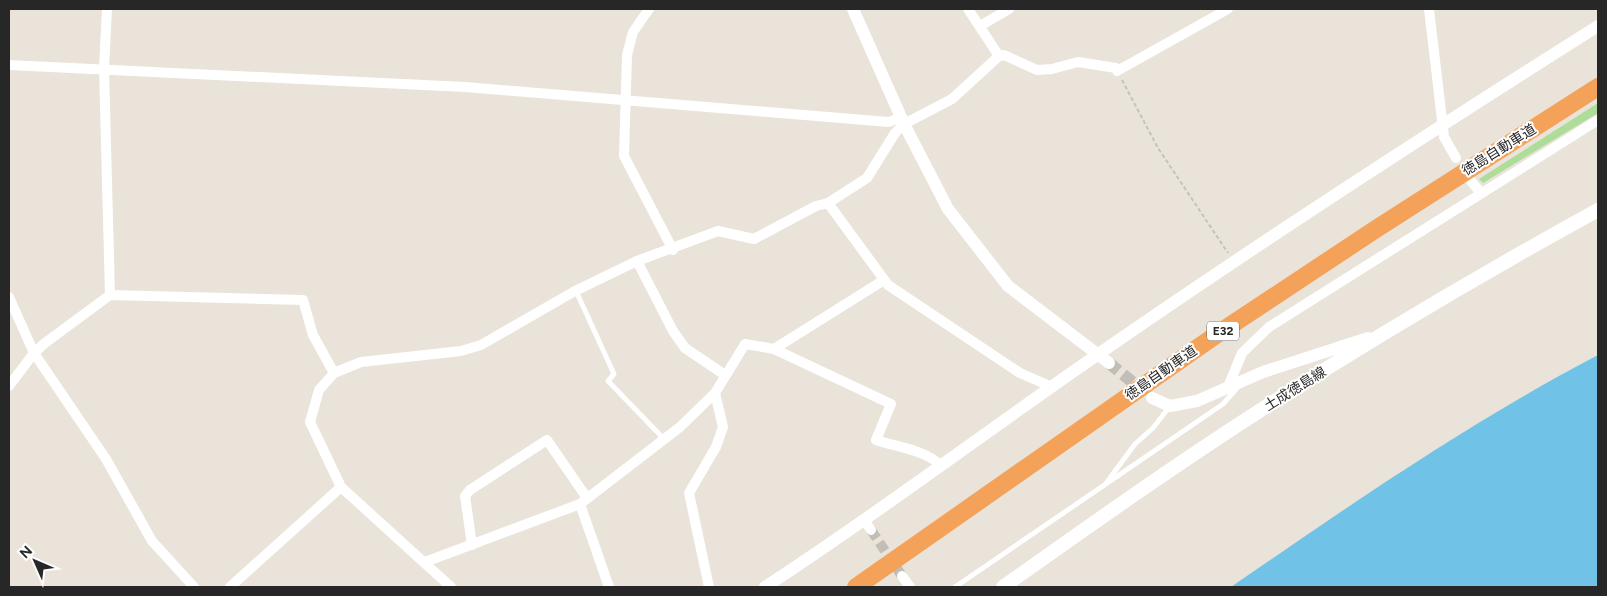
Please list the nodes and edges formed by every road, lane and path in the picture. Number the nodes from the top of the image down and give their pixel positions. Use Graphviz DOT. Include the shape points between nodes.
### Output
graph roads {
  1 [pos="107,9"];
  2 [pos="649,9"];
  3 [pos="853,9"];
  4 [pos="968,9"];
  5 [pos="1009,9"];
  6 [pos="1228,9"];
  7 [pos="1429,9"];
  8 [pos="980,26"];
  9 [pos="1598,26"];
  10 [pos="998,56"];
  11 [pos="9,65"];
  12 [pos="104,68"];
  13 [pos="1117,71"];
  14 [pos="1598,87"];
  15 [pos="625,102"];
  16 [pos="1598,120"];
  17 [pos="903,121"];
  18 [pos="1442,126"];
  19 [pos="1456,158"];
  20 [pos="1471,181"];
  21 [pos="1480,192"];
  22 [pos="828,203"];
  23 [pos="1598,210"];
  24 [pos="672,250"];
  25 [pos="637,262"];
  26 [pos="1234,262"];
  27 [pos="884,280"];
  28 [pos="575,291"];
  29 [pos="110,295"];
  30 [pos="9,297"];
  31 [pos="1387,331"];
  32 [pos="774,350"];
  33 [pos="34,353"];
  34 [pos="1099,354"];
  35 [pos="1109,363"];
  36 [pos="334,373"];
  37 [pos="725,375"];
  38 [pos="1244,380"];
  39 [pos="9,386"];
  40 [pos="1052,387"];
  41 [pos="1228,387"];
  42 [pos="715,393"];
  43 [pos="1152,398"];
  44 [pos="1170,406"];
  45 [pos="664,440"];
  46 [pos="940,466"];
  47 [pos="1104,486"];
  48 [pos="340,487"];
  49 [pos="584,501"];
  50 [pos="472,544"];
  51 [pos="425,562"];
  52 [pos="902,576"];
  53 [pos="194,587"];
  54 [pos="230,587"];
  55 [pos="451,587"];
  56 [pos="609,587"];
  57 [pos="709,587"];
  58 [pos="765,587"];
  59 [pos="856,587"];
  60 [pos="910,587"];
  61 [pos="955,587"];
  62 [pos="1003,587"];
  1 -- 12 [label="street"];
  2 -- 15 [label="street" via="633,32 627,55"];
  3 -- 17 [label="street"];
  4 -- 8 [label="street"];
  5 -- 8 [label="street"];
  6 -- 13 [label="street"];
  7 -- 18 [label="street"];
  8 -- 10 [label="street"];
  9 -- 18 [label="street"];
  10 -- 13 [label="street" via="1004,55 1037,70 1078,62 1116,68"];
  10 -- 17 [label="street" via="952,99"];
  11 -- 12 [label="street"];
  12 -- 15 [label="street" via="465,87"];
  12 -- 29 [label="street"];
  13 -- 26 [label="path" via="1158,148"];
  14 -- 59 [label="highway, 徳島自動車道 / E32" via="1208,341"];
  15 -- 17 [label="street"];
  15 -- 24 [label="street" via="624,156"];
  16 -- 21 [label="street"];
  17 -- 22 [label="street" via="867,178"];
  17 -- 34 [label="street" via="948,209 1008,286"];
  18 -- 19 [label="street" via="1444,137"];
  18 -- 26 [label="street"];
  20 -- 21 [label="street"];
  21 -- 41 [label="street" via="1269,327 1242,353"];
  22 -- 24 [label="street" via="816,206 754,239 718,231"];
  22 -- 27 [label="street"];
  23 -- 31 [label="main road, 土成徳島線"];
  24 -- 25 [label="street"];
  25 -- 28 [label="street"];
  25 -- 37 [label="street" via="672,331 685,348"];
  26 -- 34 [label="street"];
  27 -- 32 [label="street"];
  27 -- 40 [label="street" via="1020,373"];
  28 -- 36 [label="street" via="481,345 461,351 360,362"];
  28 -- 45 [label="lane" via="614,374 608,381"];
  29 -- 33 [label="street"];
  29 -- 36 [label="street" via="303,300 313,335"];
  30 -- 33 [label="street"];
  31 -- 38 [label="street"];
  31 -- 62 [label="main road, 土成徳島線" via="1263,408"];
  32 -- 37 [label="street" via="745,344"];
  32 -- 46 [label="street" via="891,404 876,440 908,448 935,460"];
  33 -- 39 [label="street"];
  33 -- 53 [label="street" via="106,459 152,542"];
  34 -- 35 [label="street"];
  34 -- 40 [label="street"];
  36 -- 48 [label="street" via="319,390 310,422"];
  37 -- 42 [label="street"];
  38 -- 41 [label="street"];
  38 -- 47 [label="lane" via="1223,404"];
  40 -- 46 [label="street"];
  41 -- 44 [label="street" via="1198,401"];
  42 -- 45 [label="street"];
  42 -- 57 [label="street" via="723,427 716,447 690,493"];
  43 -- 44 [label="street"];
  44 -- 47 [label="lane"];
  45 -- 49 [label="street"];
  46 -- 58 [label="street" via="867,525"];
  47 -- 61 [label="lane"];
  48 -- 51 [label="street"];
  48 -- 54 [label="street"];
  49 -- 50 [label="street"];
  49 -- 50 [label="street" via="547,440 465,496"];
  49 -- 56 [label="street"];
  50 -- 51 [label="street"];
  51 -- 55 [label="street"];
  52 -- 60 [label="street"];
}
